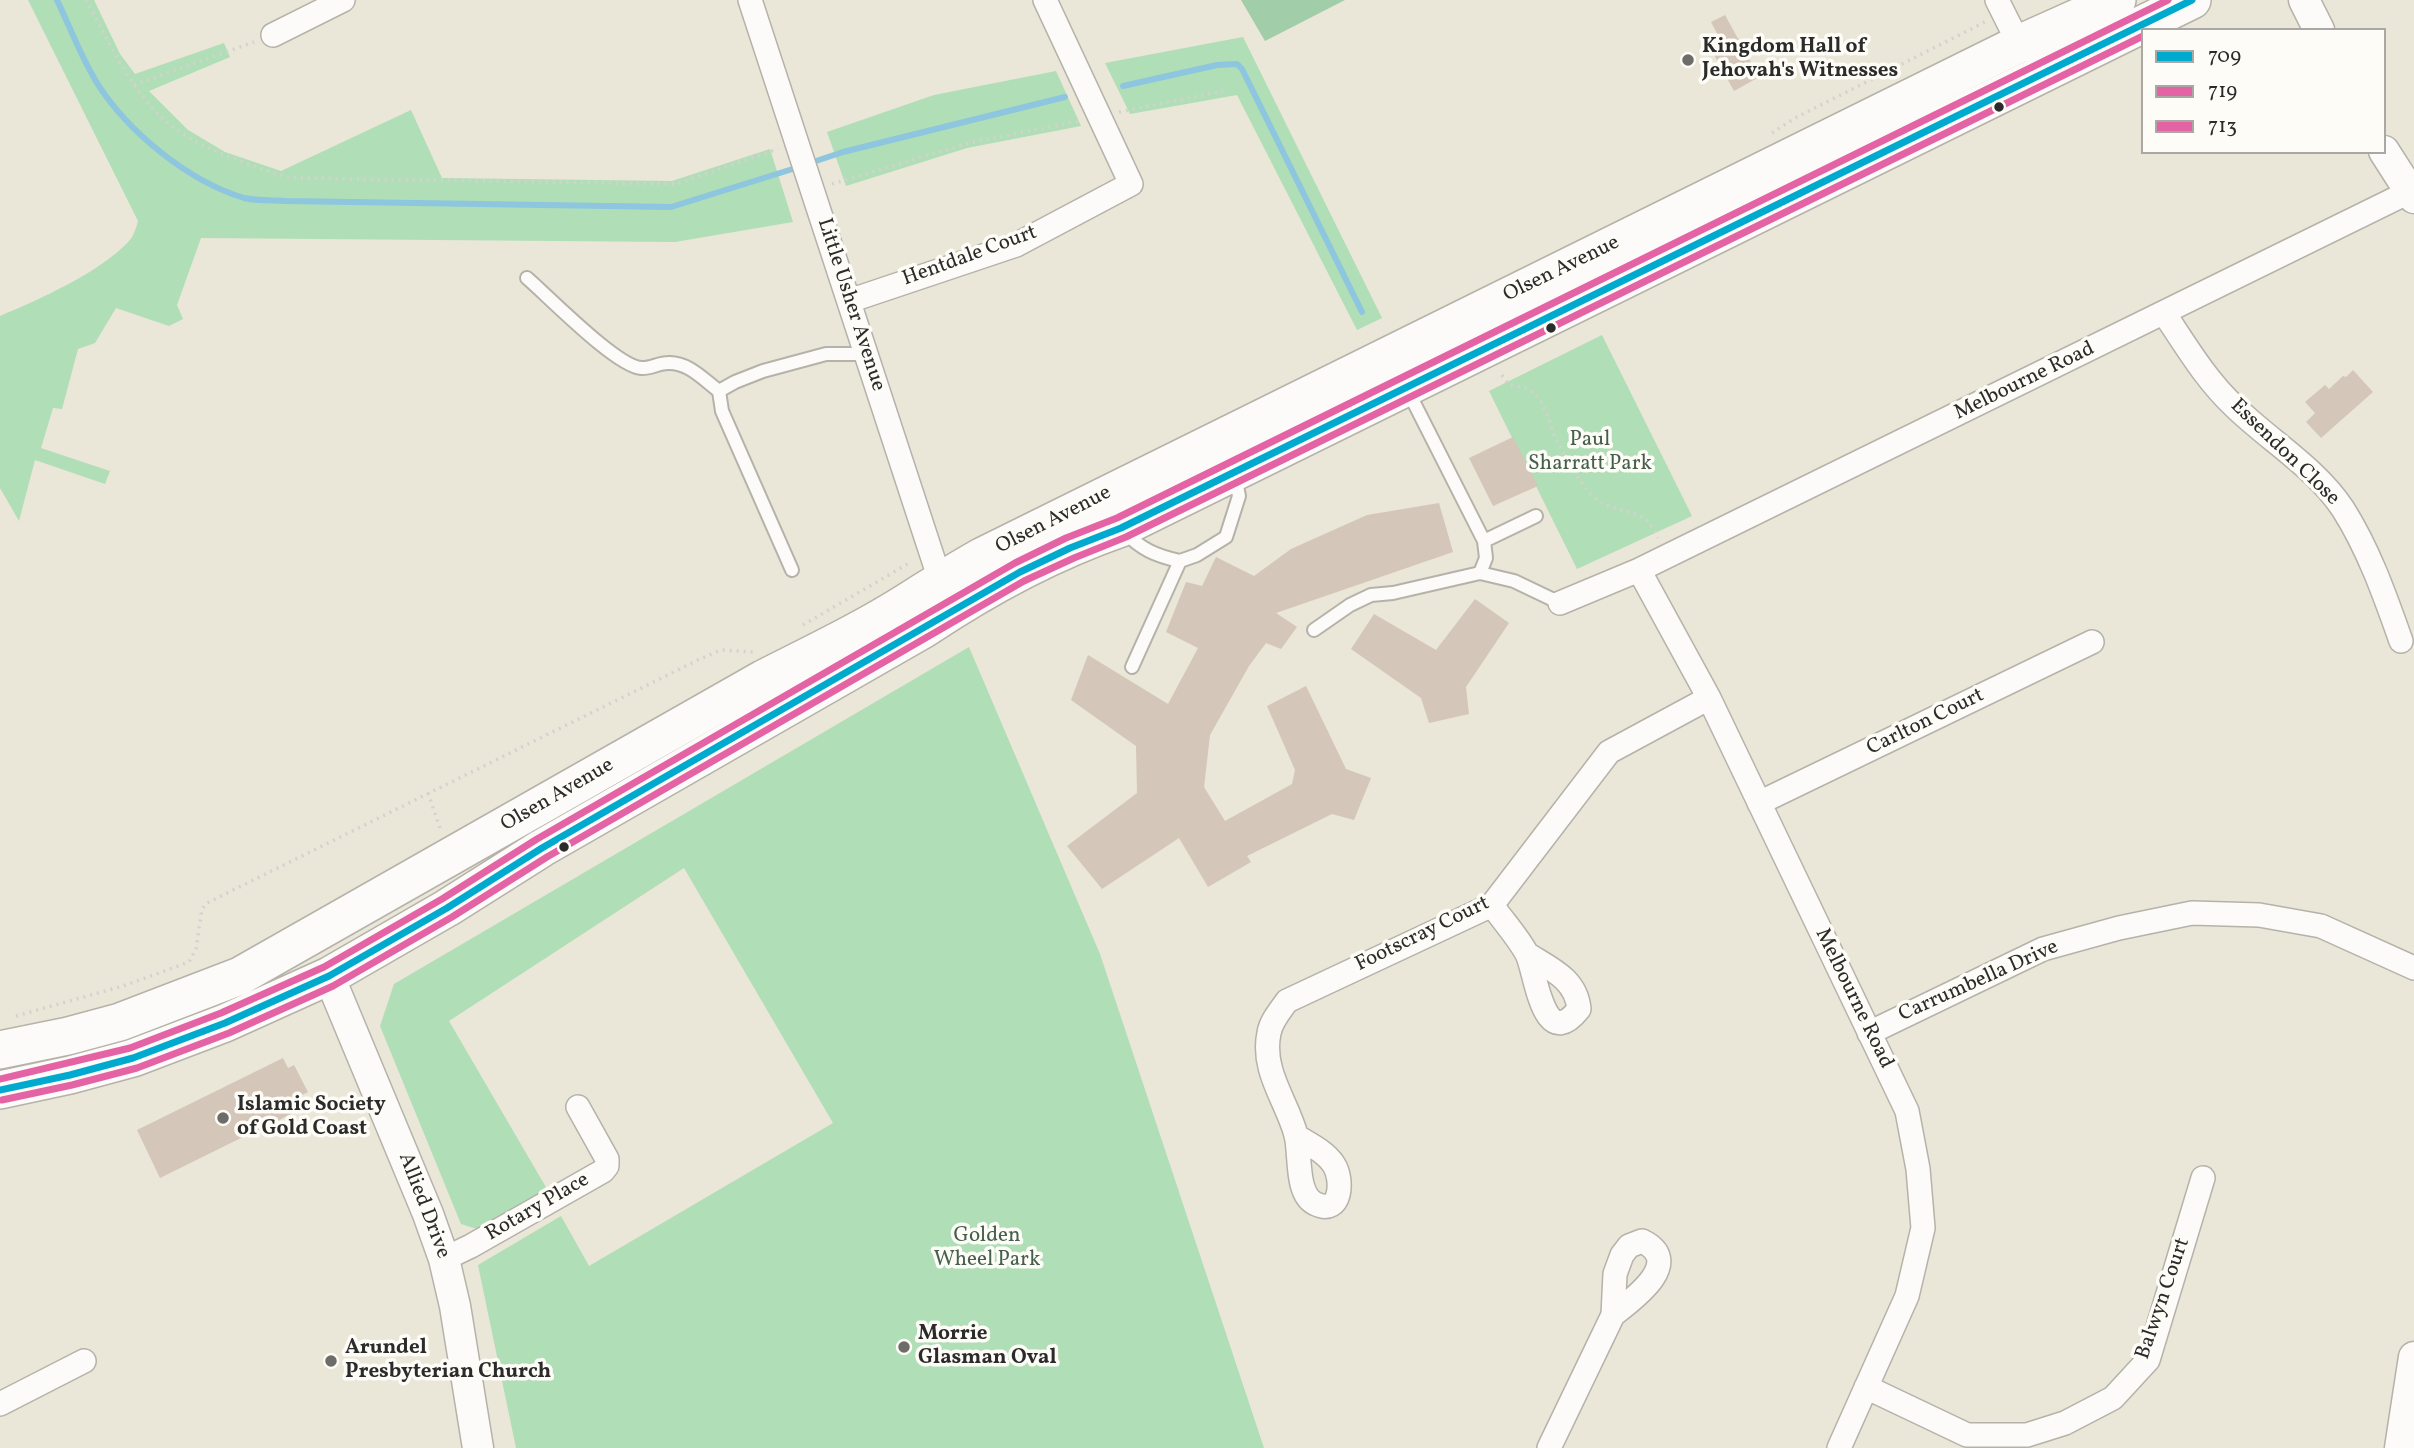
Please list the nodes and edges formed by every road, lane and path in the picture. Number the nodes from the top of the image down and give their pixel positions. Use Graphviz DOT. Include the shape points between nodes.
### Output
graph roads {
  1 [pos="86,0"];
  2 [pos="343,0"];
  3 [pos="750,0"];
  4 [pos="1045,0"];
  5 [pos="1997,0"];
  6 [pos="2117,0"];
  7 [pos="2192,0"];
  8 [pos="2304,0"];
  9 [pos="2318,28"];
  10 [pos="273,35"];
  11 [pos="2019,44"];
  12 [pos="134,85"];
  13 [pos="1223,91"];
  14 [pos="1114,114"];
  15 [pos="1091,119"];
  16 [pos="797,143"];
  17 [pos="2386,154"];
  18 [pos="813,190"];
  19 [pos="2412,195"];
  20 [pos="527,278"];
  21 [pos="849,301"];
  22 [pos="2164,313"];
  23 [pos="866,354"];
  24 [pos="1502,375"];
  25 [pos="1406,387"];
  26 [pos="719,391"];
  27 [pos="1234,472"];
  28 [pos="1536,516"];
  29 [pos="1121,528"];
  30 [pos="1658,538"];
  31 [pos="1484,541"];
  32 [pos="1180,561"];
  33 [pos="792,570"];
  34 [pos="1639,570"];
  35 [pos="1480,573"];
  36 [pos="947,594"];
  37 [pos="1560,603"];
  38 [pos="1314,630"];
  39 [pos="2401,641"];
  40 [pos="2092,642"];
  41 [pos="1132,667"];
  42 [pos="1709,698"];
  43 [pos="428,793"];
  44 [pos="1759,803"];
  45 [pos="435,835"];
  46 [pos="1492,905"];
  47 [pos="1527,954"];
  48 [pos="2414,968"];
  49 [pos="329,976"];
  50 [pos="1869,1033"];
  51 [pos="0,1049"];
  52 [pos="0,1090"];
  53 [pos="578,1107"];
  54 [pos="1296,1136"];
  55 [pos="2203,1178"];
  56 [pos="444,1259"];
  57 [pos="1613,1315"];
  58 [pos="2414,1357"];
  59 [pos="84,1361"];
  60 [pos="1866,1387"];
  61 [pos="0,1404"];
  62 [pos="478,1448"];
  63 [pos="1549,1448"];
  64 [pos="1839,1448"];
  65 [pos="2400,1448"];
  1 -- 12 [label="path"];
  2 -- 10 [label="street"];
  3 -- 16 [label="street, Little Usher Avenue"];
  4 -- 21 [label="street, Hentdale Court" via="1132,184 1016,245"];
  5 -- 11 [label="street"];
  6 -- 11 [label="main road, Olsen Avenue"];
  7 -- 25 [label="main road, Olsen Avenue"];
  8 -- 9 [label="street"];
  10 -- 12 [label="path"];
  11 -- 36 [label="main road, Olsen Avenue" via="1132,481"];
  12 -- 16 [label="path" via="159,116 196,142 291,178 676,184"];
  13 -- 14 [label="path"];
  15 -- 18 [label="path" via="969,143"];
  16 -- 18 [label="street, Little Usher Avenue"];
  17 -- 19 [label="street"];
  18 -- 21 [label="street, Little Usher Avenue"];
  19 -- 22 [label="street, Melbourne Road"];
  20 -- 26 [label="lane" via="623,360 641,368 680,363"];
  21 -- 23 [label="street, Little Usher Avenue"];
  22 -- 34 [label="street, Melbourne Road"];
  22 -- 39 [label="street, Essendon Close" via="2212,383 2342,508 2380,581"];
  23 -- 26 [label="lane" via="826,354 763,371"];
  23 -- 36 [label="street, Little Usher Avenue"];
  24 -- 30 [label="path" via="1508,384 1535,395 1590,493 1608,506 1646,519"];
  25 -- 27 [label="main road, Olsen Avenue"];
  25 -- 31 [label="lane"];
  26 -- 33 [label="lane" via="722,411"];
  27 -- 29 [label="main road, Olsen Avenue"];
  27 -- 32 [label="lane" via="1240,496 1226,537"];
  28 -- 31 [label="lane"];
  29 -- 32 [label="lane" via="1136,545"];
  29 -- 36 [label="main road, Olsen Avenue"];
  31 -- 35 [label="lane" via="1486,558"];
  32 -- 41 [label="lane"];
  34 -- 37 [label="street, Melbourne Road"];
  34 -- 42 [label="street, Melbourne Road"];
  35 -- 37 [label="lane" via="1514,581"];
  35 -- 38 [label="lane" via="1371,595"];
  36 -- 49 [label="main road, Olsen Avenue" via="924,629"];
  36 -- 51 [label="main road, Olsen Avenue" via="898,608 763,679 240,975 120,1022"];
  40 -- 44 [label="street, Carlton Court"];
  42 -- 44 [label="street, Melbourne Road"];
  42 -- 46 [label="street, Footscray Court" via="1609,752"];
  43 -- 45 [label="path" via="441,831"];
  44 -- 50 [label="street, Melbourne Road"];
  46 -- 47 [label="street"];
  46 -- 54 [label="street, Footscray Court" via="1287,1001 1269,1033 1269,1068"];
  48 -- 50 [label="street, Carrumbella Drive" via="2321,926 2259,915 2192,913 2043,949"];
  49 -- 52 [label="main road, Olsen Avenue" via="134,1058"];
  49 -- 56 [label="street, Allied Drive"];
  50 -- 60 [label="street, Melbourne Road" via="1907,1111 1923,1228 1907,1296"];
  53 -- 56 [label="street, Rotary Place" via="607,1159 603,1171"];
  55 -- 60 [label="street, Balwyn Court" via="2148,1360 2113,1398 2027,1436 1967,1435"];
  56 -- 62 [label="street, Allied Drive"];
  57 -- 63 [label="street"];
  58 -- 65 [label="street"];
  59 -- 61 [label="street"];
  60 -- 64 [label="street, Melbourne Road"];
}
